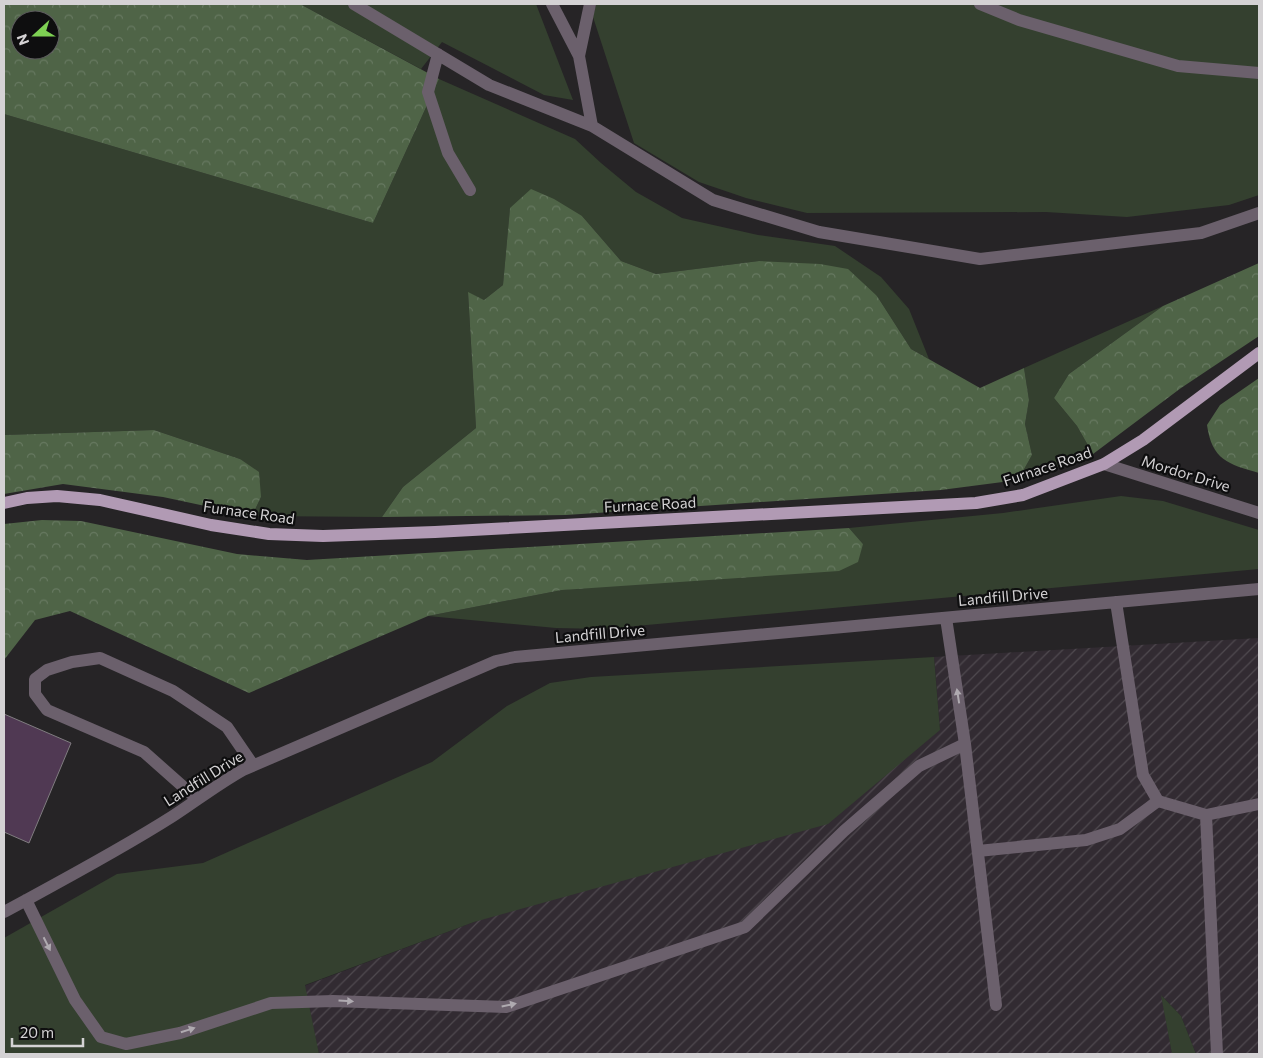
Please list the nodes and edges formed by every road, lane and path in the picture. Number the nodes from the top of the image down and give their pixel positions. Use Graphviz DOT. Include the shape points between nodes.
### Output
graph roads {
  1 [pos="354,4"];
  2 [pos="552,4"];
  3 [pos="590,4"];
  4 [pos="980,4"];
  5 [pos="438,54"];
  6 [pos="579,56"];
  7 [pos="1259,72"];
  8 [pos="592,126"];
  9 [pos="470,190"];
  10 [pos="1259,213"];
  11 [pos="1259,353"];
  12 [pos="1104,464"];
  13 [pos="4,503"];
  14 [pos="1259,513"];
  15 [pos="1259,589"];
  16 [pos="1116,602"];
  17 [pos="946,618"];
  18 [pos="965,744"];
  19 [pos="253,765"];
  20 [pos="197,799"];
  21 [pos="1158,800"];
  22 [pos="1259,804"];
  23 [pos="1206,815"];
  24 [pos="978,851"];
  25 [pos="26,900"];
  26 [pos="4,912"];
  27 [pos="996,1005"];
  28 [pos="1217,1054"];
  1 -- 5 [label="street"];
  2 -- 6 [label="street"];
  3 -- 6 [label="street"];
  4 -- 7 [label="street" via="1019,20 1178,66"];
  5 -- 8 [label="street" via="489,85"];
  5 -- 9 [label="street" via="428,92 448,153"];
  6 -- 8 [label="street"];
  8 -- 10 [label="street" via="713,200 819,232 980,259 1202,233"];
  11 -- 12 [label="main road, Furnace Road" via="1143,440"];
  12 -- 13 [label="main road, Furnace Road" via="1023,495 976,503 323,536 268,534 211,525 100,500 56,496"];
  12 -- 14 [label="street, Mordor Drive"];
  15 -- 16 [label="street, Landfill Drive"];
  16 -- 17 [label="street, Landfill Drive"];
  16 -- 21 [label="street" via="1143,775"];
  18 -- 17 [label="street, one-way"];
  17 -- 19 [label="street, Landfill Drive" via="496,661"];
  18 -- 24 [label="street"];
  25 -- 18 [label="street, one-way" via="75,1000 101,1037 126,1044 180,1033 271,1003 333,1001 506,1006 745,927 844,831 919,766"];
  19 -- 20 [label="street, Landfill Drive"];
  19 -- 20 [label="street" via="227,727 173,691 100,658 47,670 36,679 35,694 47,710 144,752"];
  20 -- 25 [label="street, Landfill Drive"];
  21 -- 23 [label="street"];
  21 -- 24 [label="street" via="1120,830 1086,840"];
  22 -- 23 [label="street"];
  23 -- 28 [label="street"];
  24 -- 27 [label="street"];
  25 -- 26 [label="street, Landfill Drive"];
}
